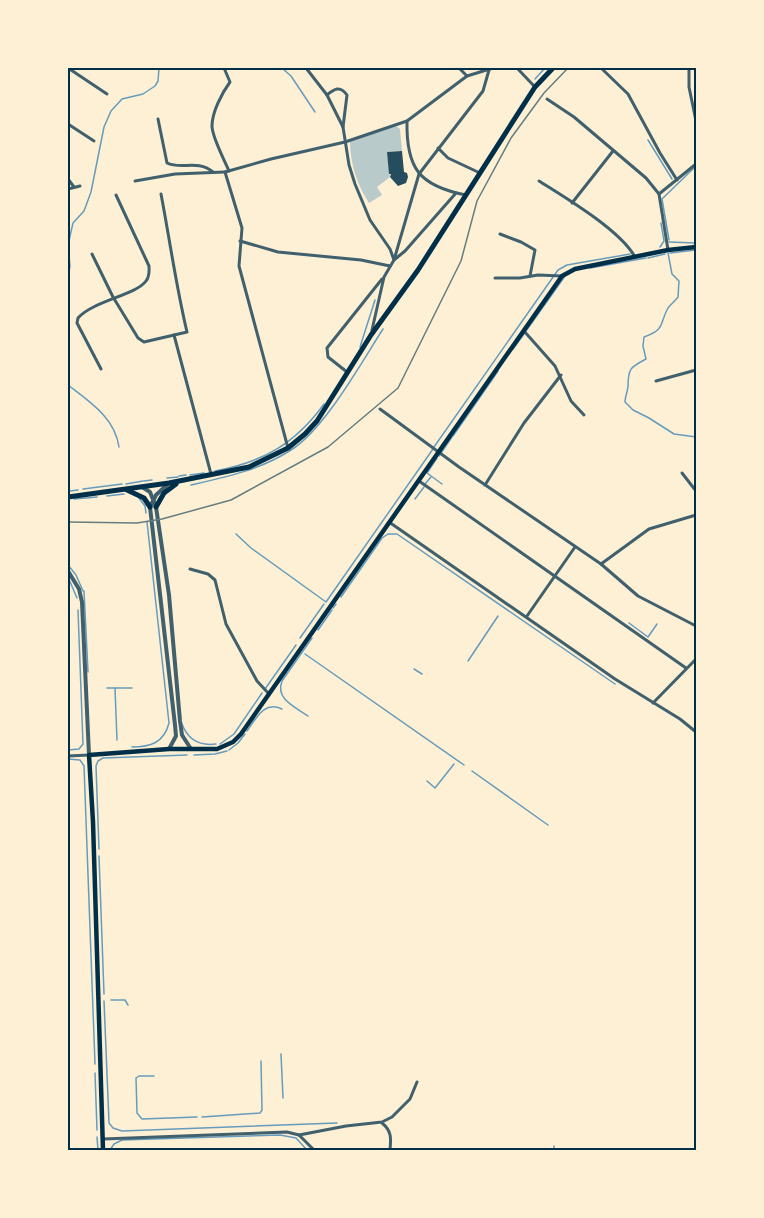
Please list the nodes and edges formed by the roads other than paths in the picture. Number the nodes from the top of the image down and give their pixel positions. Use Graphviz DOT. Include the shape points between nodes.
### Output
graph roads {
  1 [pos="68,68"];
  2 [pos="224,68"];
  3 [pos="306,68"];
  4 [pos="459,68"];
  5 [pos="491,68"];
  6 [pos="517,68"];
  7 [pos="553,68"];
  8 [pos="601,68"];
  9 [pos="689,68"];
  10 [pos="467,76"];
  11 [pos="536,87"];
  12 [pos="107,94"];
  13 [pos="327,95"];
  14 [pos="547,99"];
  15 [pos="158,119"];
  16 [pos="407,121"];
  17 [pos="696,121"];
  18 [pos="68,124"];
  19 [pos="343,127"];
  20 [pos="94,141"];
  21 [pos="345,142"];
  22 [pos="438,148"];
  23 [pos="613,151"];
  24 [pos="696,164"];
  25 [pos="213,172"];
  26 [pos="227,172"];
  27 [pos="480,173"];
  28 [pos="419,174"];
  29 [pos="68,179"];
  30 [pos="677,180"];
  31 [pos="135,181"];
  32 [pos="539,181"];
  33 [pos="80,186"];
  34 [pos="74,187"];
  35 [pos="68,189"];
  36 [pos="456,193"];
  37 [pos="161,194"];
  38 [pos="659,194"];
  39 [pos="116,195"];
  40 [pos="466,195"];
  41 [pos="572,203"];
  42 [pos="500,234"];
  43 [pos="240,241"];
  44 [pos="696,247"];
  45 [pos="668,250"];
  46 [pos="92,254"];
  47 [pos="635,256"];
  48 [pos="394,260"];
  49 [pos="390,266"];
  50 [pos="530,276"];
  51 [pos="562,276"];
  52 [pos="384,277"];
  53 [pos="495,278"];
  54 [pos="113,297"];
  55 [pos="524,331"];
  56 [pos="174,335"];
  57 [pos="371,335"];
  58 [pos="101,369"];
  59 [pos="696,370"];
  60 [pos="347,372"];
  61 [pos="561,375"];
  62 [pos="656,381"];
  63 [pos="380,409"];
  64 [pos="584,414"];
  65 [pos="288,448"];
  66 [pos="438,451"];
  67 [pos="682,473"];
  68 [pos="212,476"];
  69 [pos="417,480"];
  70 [pos="182,481"];
  71 [pos="169,483"];
  72 [pos="485,485"];
  73 [pos="142,487"];
  74 [pos="125,489"];
  75 [pos="696,491"];
  76 [pos="68,497"];
  77 [pos="153,499"];
  78 [pos="153,507"];
  79 [pos="696,515"];
  80 [pos="389,522"];
  81 [pos="575,547"];
  82 [pos="601,564"];
  83 [pos="190,569"];
  84 [pos="68,571"];
  85 [pos="554,576"];
  86 [pos="527,616"];
  87 [pos="696,627"];
  88 [pos="696,659"];
  89 [pos="686,668"];
  90 [pos="269,694"];
  91 [pos="653,703"];
  92 [pos="696,732"];
  93 [pos="169,749"];
  94 [pos="191,749"];
  95 [pos="89,755"];
  96 [pos="68,756"];
  97 [pos="417,1082"];
  98 [pos="382,1122"];
  99 [pos="299,1135"];
  100 [pos="103,1139"];
  101 [pos="103,1150"];
  102 [pos="314,1150"];
  103 [pos="390,1150"];
  1 -- 12 [label="street"];
  2 -- 26 [label="street" via="230,82 212,128"];
  3 -- 13 [label="street"];
  4 -- 10 [label="street"];
  5 -- 10 [label="street"];
  5 -- 22 [label="street" via="483,91"];
  6 -- 11 [label="street"];
  7 -- 11 [label="main road"];
  8 -- 30 [label="street" via="628,94"];
  9 -- 17 [label="street"];
  10 -- 16 [label="street"];
  11 -- 27 [label="main road"];
  13 -- 19 [label="street"];
  13 -- 19 [label="street" via="337,88 347,94"];
  14 -- 23 [label="street"];
  15 -- 25 [label="street" via="168,163 198,165"];
  16 -- 21 [label="street"];
  16 -- 28 [label="street" via="410,159"];
  18 -- 20 [label="street"];
  19 -- 21 [label="street"];
  21 -- 26 [label="street"];
  21 -- 48 [label="street" via="355,184 370,220"];
  22 -- 27 [label="street" via="448,158"];
  22 -- 28 [label="street"];
  23 -- 38 [label="street"];
  23 -- 41 [label="street"];
  24 -- 30 [label="street"];
  25 -- 26 [label="street"];
  25 -- 31 [label="street"];
  26 -- 43 [label="street" via="242,228"];
  27 -- 40 [label="main road"];
  28 -- 36 [label="street"];
  28 -- 48 [label="street"];
  29 -- 34 [label="street"];
  30 -- 38 [label="street"];
  32 -- 41 [label="street"];
  33 -- 34 [label="street"];
  34 -- 35 [label="street"];
  36 -- 40 [label="street"];
  36 -- 48 [label="street"];
  37 -- 56 [label="street" via="187,332"];
  38 -- 45 [label="street"];
  39 -- 54 [label="street" via="150,274 137,288"];
  40 -- 57 [label="main road"];
  41 -- 47 [label="street" via="625,242"];
  42 -- 50 [label="street" via="535,250"];
  43 -- 49 [label="street" via="278,252"];
  43 -- 65 [label="street" via="239,266"];
  44 -- 45 [label="main road"];
  45 -- 47 [label="main road"];
  46 -- 54 [label="street"];
  47 -- 51 [label="main road" via="575,269"];
  48 -- 49 [label="street"];
  49 -- 52 [label="street"];
  50 -- 51 [label="street"];
  50 -- 53 [label="street"];
  51 -- 55 [label="main road"];
  52 -- 57 [label="street"];
  52 -- 60 [label="street" via="327,348 328,357"];
  54 -- 56 [label="street" via="132,330 144,342"];
  54 -- 58 [label="street" via="81,315 76,323"];
  55 -- 61 [label="street"];
  55 -- 66 [label="main road"];
  56 -- 68 [label="street"];
  57 -- 60 [label="main road"];
  59 -- 62 [label="street"];
  60 -- 65 [label="main road" via="317,421"];
  61 -- 64 [label="street" via="572,401"];
  61 -- 72 [label="street" via="524,423"];
  63 -- 66 [label="street"];
  65 -- 68 [label="main road" via="249,467"];
  66 -- 69 [label="main road"];
  66 -- 72 [label="street"];
  67 -- 75 [label="street"];
  68 -- 70 [label="main road"];
  69 -- 80 [label="main road"];
  69 -- 85 [label="street"];
  70 -- 71 [label="main road"];
  70 -- 78 [label="main road" via="164,493"];
  71 -- 73 [label="main road"];
  71 -- 77 [label="street"];
  72 -- 81 [label="street"];
  73 -- 74 [label="main road"];
  73 -- 77 [label="street"];
  74 -- 76 [label="main road"];
  74 -- 78 [label="main road"];
  77 -- 78 [label="street"];
  78 -- 93 [label="street" via="176,736"];
  78 -- 94 [label="street" via="169,595 182,735"];
  79 -- 82 [label="street" via="649,529"];
  80 -- 86 [label="street"];
  80 -- 90 [label="main road"];
  81 -- 82 [label="street"];
  81 -- 85 [label="street"];
  82 -- 87 [label="street" via="638,596"];
  83 -- 90 [label="street" via="215,580 226,624 257,681"];
  84 -- 95 [label="street" via="82,602"];
  85 -- 86 [label="street"];
  85 -- 89 [label="street"];
  86 -- 91 [label="street"];
  88 -- 89 [label="street"];
  89 -- 91 [label="street"];
  90 -- 94 [label="main road" via="233,742 217,749"];
  91 -- 92 [label="street"];
  93 -- 94 [label="main road"];
  93 -- 95 [label="main road"];
  95 -- 96 [label="street"];
  95 -- 100 [label="main road"];
  97 -- 98 [label="street" via="410,1099"];
  98 -- 99 [label="street"];
  98 -- 103 [label="street" via="391,1138"];
  99 -- 100 [label="street" via="287,1132"];
  99 -- 102 [label="street"];
  100 -- 101 [label="main road"];
}
